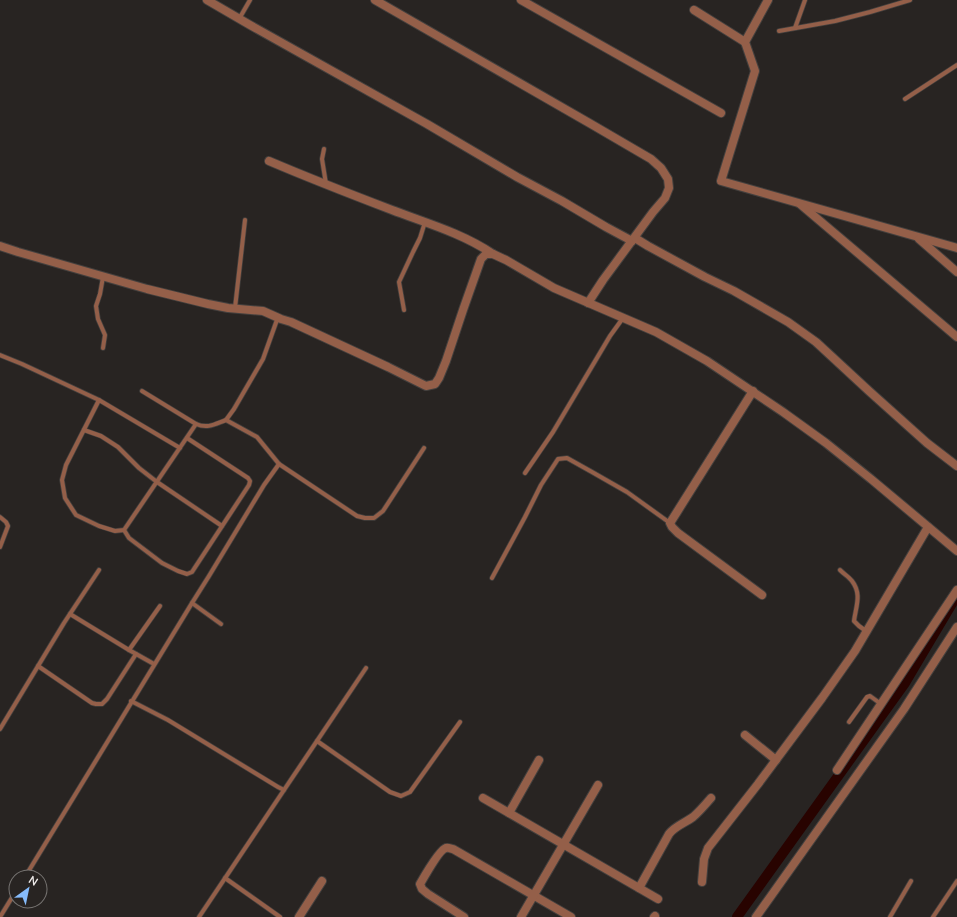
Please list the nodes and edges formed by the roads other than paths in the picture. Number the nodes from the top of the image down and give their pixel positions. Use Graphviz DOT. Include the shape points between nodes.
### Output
graph roads {
  1 [pos="250,0"];
  2 [pos="375,0"];
  3 [pos="521,0"];
  4 [pos="768,0"];
  5 [pos="805,0"];
  6 [pos="910,0"];
  7 [pos="212,1"];
  8 [pos="897,2"];
  9 [pos="694,10"];
  10 [pos="239,19"];
  11 [pos="795,28"];
  12 [pos="779,31"];
  13 [pos="745,42"];
  14 [pos="957,65"];
  15 [pos="905,99"];
  16 [pos="720,113"];
  17 [pos="324,149"];
  18 [pos="269,161"];
  19 [pos="326,185"];
  20 [pos="798,203"];
  21 [pos="246,220"];
  22 [pos="426,222"];
  23 [pos="916,237"];
  24 [pos="633,239"];
  25 [pos="0,246"];
  26 [pos="957,248"];
  27 [pos="493,254"];
  28 [pos="957,272"];
  29 [pos="103,277"];
  30 [pos="588,303"];
  31 [pos="235,308"];
  32 [pos="404,310"];
  33 [pos="278,317"];
  34 [pos="624,318"];
  35 [pos="957,337"];
  36 [pos="103,348"];
  37 [pos="0,355"];
  38 [pos="142,391"];
  39 [pos="753,392"];
  40 [pos="99,400"];
  41 [pos="226,420"];
  42 [pos="196,424"];
  43 [pos="84,430"];
  44 [pos="187,438"];
  45 [pos="180,448"];
  46 [pos="424,448"];
  47 [pos="279,464"];
  48 [pos="957,466"];
  49 [pos="525,473"];
  50 [pos="157,482"];
  51 [pos="0,517"];
  52 [pos="670,523"];
  53 [pos="222,526"];
  54 [pos="928,527"];
  55 [pos="124,530"];
  56 [pos="0,547"];
  57 [pos="957,551"];
  58 [pos="99,570"];
  59 [pos="840,570"];
  60 [pos="492,578"];
  61 [pos="957,590"];
  62 [pos="762,595"];
  63 [pos="192,603"];
  64 [pos="160,606"];
  65 [pos="70,614"];
  66 [pos="220,624"];
  67 [pos="957,627"];
  68 [pos="867,631"];
  69 [pos="129,650"];
  70 [pos="136,654"];
  71 [pos="154,664"];
  72 [pos="38,666"];
  73 [pos="366,668"];
  74 [pos="131,701"];
  75 [pos="881,704"];
  76 [pos="460,722"];
  77 [pos="849,722"];
  78 [pos="0,729"];
  79 [pos="745,735"];
  80 [pos="317,741"];
  81 [pos="539,760"];
  82 [pos="776,760"];
  83 [pos="837,770"];
  84 [pos="598,785"];
  85 [pos="284,790"];
  86 [pos="483,798"];
  87 [pos="711,798"];
  88 [pos="509,813"];
  89 [pos="563,845"];
  90 [pos="30,869"];
  91 [pos="225,878"];
  92 [pos="912,880"];
  93 [pos="957,881"];
  94 [pos="322,882"];
  95 [pos="702,882"];
  96 [pos="639,888"];
  97 [pos="534,896"];
  98 [pos="658,899"];
  99 [pos="8,904"];
  100 [pos="0,917"];
  101 [pos="199,917"];
  102 [pos="280,917"];
  103 [pos="299,917"];
  104 [pos="464,917"];
  105 [pos="521,917"];
  106 [pos="571,917"];
  107 [pos="756,917"];
  108 [pos="890,917"];
  109 [pos="933,917"];
  1 -- 10 [label="lane"];
  2 -- 24 [label="street" via="651,159 661,168 668,179 669,188 665,198"];
  3 -- 16 [label="street"];
  4 -- 13 [label="street"];
  5 -- 11 [label="lane"];
  6 -- 8 [label="lane"];
  7 -- 10 [label="street"];
  8 -- 11 [label="lane" via="870,12"];
  9 -- 13 [label="street"];
  10 -- 24 [label="street" via="606,227"];
  11 -- 12 [label="lane"];
  13 -- 20 [label="street" via="755,71 722,181"];
  14 -- 15 [label="lane"];
  17 -- 19 [label="lane" via="322,159"];
  18 -- 19 [label="street"];
  19 -- 22 [label="street"];
  20 -- 23 [label="street"];
  20 -- 35 [label="street"];
  21 -- 31 [label="lane"];
  22 -- 27 [label="street" via="478,244"];
  22 -- 32 [label="lane" via="399,282"];
  23 -- 26 [label="street"];
  23 -- 28 [label="street"];
  24 -- 30 [label="street"];
  24 -- 48 [label="street" via="788,322 816,342 927,443"];
  25 -- 29 [label="street"];
  27 -- 30 [label="street" via="554,288"];
  27 -- 33 [label="street" via="486,254 482,259 446,361 435,384 426,386"];
  29 -- 31 [label="street" via="208,304"];
  29 -- 36 [label="lane" via="96,306 98,319 105,334"];
  30 -- 34 [label="street"];
  31 -- 33 [label="street" via="263,311"];
  33 -- 41 [label="lane" via="263,358"];
  34 -- 39 [label="street" via="656,332"];
  34 -- 49 [label="lane" via="610,336 553,432"];
  37 -- 40 [label="lane"];
  38 -- 42 [label="lane"];
  39 -- 52 [label="street"];
  39 -- 54 [label="street" via="826,443"];
  40 -- 43 [label="lane"];
  40 -- 45 [label="lane"];
  41 -- 42 [label="lane" via="207,427"];
  41 -- 47 [label="lane" via="257,437"];
  42 -- 44 [label="lane"];
  43 -- 50 [label="lane" via="101,436 118,447"];
  43 -- 55 [label="lane" via="66,465 62,480 64,498 76,515 115,531"];
  44 -- 45 [label="lane"];
  44 -- 53 [label="lane" via="250,481"];
  45 -- 50 [label="lane"];
  46 -- 47 [label="lane" via="382,511 374,518 357,516"];
  47 -- 63 [label="lane"];
  50 -- 53 [label="lane"];
  50 -- 55 [label="lane"];
  51 -- 56 [label="lane" via="8,526"];
  52 -- 60 [label="lane" via="627,492 592,472 567,458 558,459 541,485"];
  52 -- 62 [label="street" via="678,534"];
  53 -- 55 [label="lane" via="192,572 188,574 162,563 129,538"];
  54 -- 57 [label="street"];
  54 -- 68 [label="street"];
  58 -- 65 [label="lane"];
  59 -- 68 [label="lane" via="852,580 858,591 854,621"];
  61 -- 75 [label="street"];
  63 -- 66 [label="lane"];
  63 -- 71 [label="lane"];
  64 -- 69 [label="lane"];
  65 -- 69 [label="lane"];
  65 -- 72 [label="lane"];
  67 -- 107 [label="street" via="904,709"];
  68 -- 82 [label="street" via="843,669"];
  69 -- 70 [label="lane"];
  70 -- 71 [label="lane"];
  70 -- 72 [label="lane" via="102,704 96,704"];
  71 -- 74 [label="lane"];
  72 -- 78 [label="lane"];
  73 -- 80 [label="lane"];
  74 -- 85 [label="lane" via="168,720"];
  74 -- 90 [label="lane"];
  75 -- 77 [label="lane" via="870,696 867,697"];
  75 -- 83 [label="street"];
  76 -- 80 [label="lane" via="410,792 401,796 390,792"];
  79 -- 82 [label="street"];
  80 -- 85 [label="lane"];
  81 -- 88 [label="street"];
  82 -- 95 [label="street" via="708,848 704,859"];
  84 -- 89 [label="street"];
  85 -- 91 [label="lane"];
  86 -- 88 [label="street"];
  87 -- 96 [label="street" via="699,812 669,834"];
  88 -- 89 [label="street"];
  89 -- 96 [label="street"];
  89 -- 97 [label="street"];
  91 -- 101 [label="lane"];
  91 -- 102 [label="lane"];
  92 -- 108 [label="lane"];
  93 -- 109 [label="lane"];
  94 -- 103 [label="street"];
  96 -- 98 [label="street"];
  97 -- 104 [label="street" via="447,847 442,850 420,884 428,894"];
  97 -- 105 [label="street"];
  97 -- 106 [label="street"];
  99 -- 100 [label="lane"];
}
